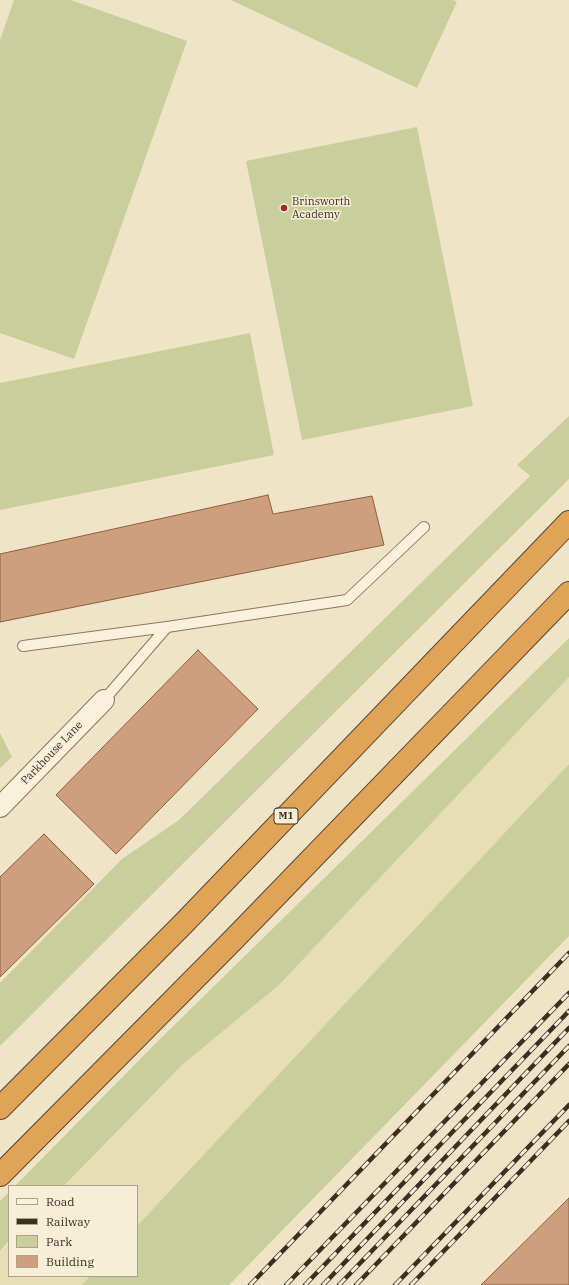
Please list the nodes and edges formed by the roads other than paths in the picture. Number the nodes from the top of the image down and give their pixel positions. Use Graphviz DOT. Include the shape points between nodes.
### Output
graph roads {
  1 [pos="569,522"];
  2 [pos="424,527"];
  3 [pos="569,593"];
  4 [pos="167,627"];
  5 [pos="23,646"];
  6 [pos="104,700"];
  7 [pos="0,807"];
  8 [pos="0,1108"];
  9 [pos="0,1175"];
  1 -- 8 [label="highway, M1" via="185,922"];
  2 -- 4 [label="lane" via="347,600"];
  3 -- 9 [label="highway" via="233,940"];
  4 -- 5 [label="lane"];
  4 -- 6 [label="lane"];
  6 -- 7 [label="street, Parkhouse Lane"];
}
